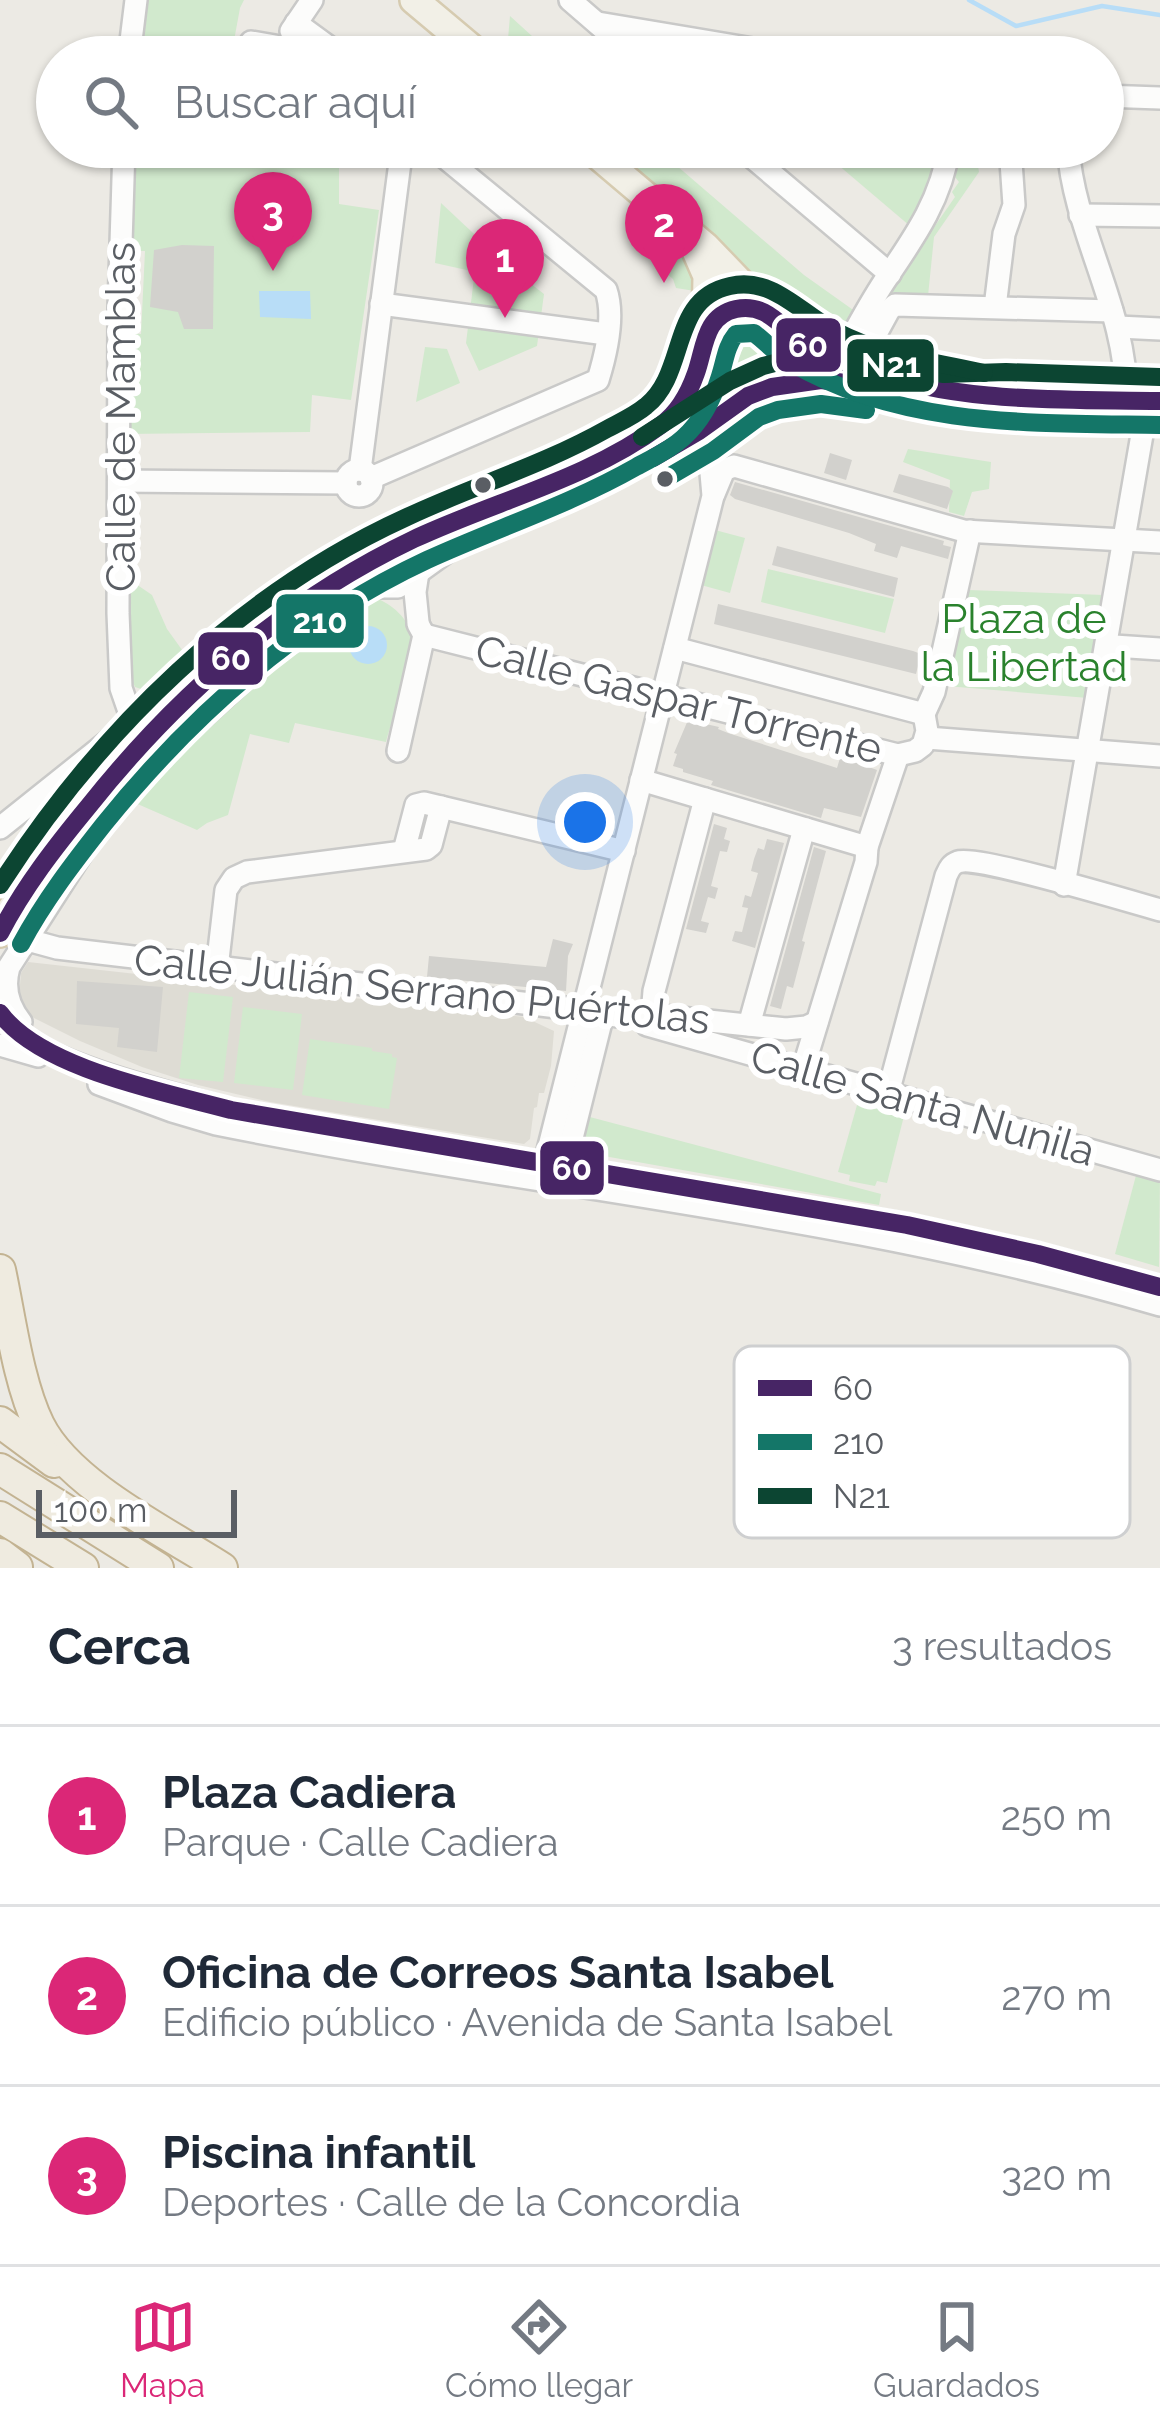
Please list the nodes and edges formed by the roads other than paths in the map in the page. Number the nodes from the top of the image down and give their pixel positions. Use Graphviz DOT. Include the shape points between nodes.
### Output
graph roads {
  1 [pos="136,0"];
  2 [pos="312,0"];
  3 [pos="414,0"];
  4 [pos="570,0"];
  5 [pos="296,23"];
  6 [pos="598,23"];
  7 [pos="645,31"];
  8 [pos="132,36"];
  9 [pos="288,36"];
  10 [pos="314,36"];
  11 [pos="457,36"];
  12 [pos="613,36"];
  13 [pos="641,36"];
  14 [pos="675,36"];
  15 [pos="1124,97"];
  16 [pos="1160,98"];
  17 [pos="123,168"];
  18 [pos="399,168"];
  19 [pos="458,168"];
  20 [pos="612,168"];
  21 [pos="765,168"];
  22 [pos="946,168"];
  23 [pos="1011,168"];
  24 [pos="1069,168"];
  25 [pos="1080,214"];
  26 [pos="1160,216"];
  27 [pos="680,226"];
  28 [pos="890,274"];
  29 [pos="381,304"];
  30 [pos="995,307"];
  31 [pos="1115,319"];
  32 [pos="778,322"];
  33 [pos="1160,329"];
  34 [pos="606,334"];
  35 [pos="700,355"];
  36 [pos="849,363"];
  37 [pos="760,392"];
  38 [pos="978,396"];
  39 [pos="1145,400"];
  40 [pos="699,431"];
  41 [pos="673,445"];
  42 [pos="604,459"];
  43 [pos="119,481"];
  44 [pos="361,481"];
  45 [pos="713,496"];
  46 [pos="970,532"];
  47 [pos="380,536"];
  48 [pos="416,538"];
  49 [pos="1125,541"];
  50 [pos="1160,542"];
  51 [pos="418,572"];
  52 [pos="373,582"];
  53 [pos="421,629"];
  54 [pos="1114,646"];
  55 [pos="675,648"];
  56 [pos="1160,649"];
  57 [pos="663,694"];
  58 [pos="924,714"];
  59 [pos="156,725"];
  60 [pos="115,736"];
  61 [pos="927,738"];
  62 [pos="398,751"];
  63 [pos="1089,751"];
  64 [pos="898,755"];
  65 [pos="1160,757"];
  66 [pos="641,780"];
  67 [pos="705,799"];
  68 [pos="0,828"];
  69 [pos="806,829"];
  70 [pos="867,847"];
  71 [pos="624,851"];
  72 [pos="1064,885"];
  73 [pos="1160,910"];
  74 [pos="4,920"];
  75 [pos="29,936"];
  76 [pos="217,968"];
  77 [pos="6,1011"];
  78 [pos="601,1013"];
  79 [pos="652,1015"];
  80 [pos="817,1022"];
  81 [pos="749,1024"];
  82 [pos="0,1045"];
  83 [pos="802,1069"];
  84 [pos="888,1093"];
  85 [pos="550,1170"];
  86 [pos="1160,1170"];
  87 [pos="0,1270"];
  88 [pos="1160,1287"];
  89 [pos="1160,1304"];
  90 [pos="0,1422"];
  91 [pos="0,1468"];
  92 [pos="90,1484"];
  93 [pos="0,1517"];
  94 [pos="0,1556"];
  95 [pos="18,1568"];
  96 [pos="83,1568"];
  97 [pos="158,1568"];
  98 [pos="222,1568"];
  1 -- 8 [label="street"];
  2 -- 5 [label="street"];
  3 -- 11 [label="main road"];
  4 -- 6 [label="street"];
  5 -- 9 [label="street"];
  5 -- 10 [label="street"];
  6 -- 7 [label="street"];
  6 -- 12 [label="street"];
  7 -- 13 [label="street"];
  7 -- 14 [label="street"];
  15 -- 16 [label="street"];
  17 -- 43 [label="street, Calle de Mamblas"];
  18 -- 29 [label="street"];
  19 -- 34 [label="street" via="602,286 610,303"];
  20 -- 27 [label="main road"];
  21 -- 28 [label="street"];
  22 -- 28 [label="street"];
  23 -- 30 [label="street" via="1013,205"];
  24 -- 25 [label="street"];
  25 -- 26 [label="street"];
  25 -- 31 [label="street"];
  27 -- 32 [label="main road"];
  27 -- 35 [label="main road" via="707,276"];
  28 -- 36 [label="street"];
  29 -- 34 [label="street"];
  29 -- 44 [label="street"];
  30 -- 31 [label="street"];
  30 -- 36 [label="street" via="895,305"];
  31 -- 33 [label="street"];
  31 -- 39 [label="street" via="1126,366"];
  32 -- 35 [label="main road" via="753,308 726,312"];
  32 -- 36 [label="main road"];
  32 -- 37 [label="main road" via="790,356 784,373"];
  34 -- 44 [label="street" via="598,380"];
  35 -- 37 [label="main road" via="719,387"];
  35 -- 40 [label="street"];
  35 -- 42 [label="main road" via="680,405"];
  36 -- 38 [label="main road"];
  37 -- 38 [label="main road" via="832,380"];
  37 -- 40 [label="main road"];
  38 -- 39 [label="main road"];
  39 -- 49 [label="street"];
  40 -- 41 [label="main road"];
  40 -- 45 [label="street"];
  41 -- 42 [label="main road"];
  41 -- 51 [label="street" via="466,538"];
  42 -- 48 [label="main road"];
  43 -- 44 [label="street"];
  43 -- 59 [label="street, Calle de Mamblas" via="122,688"];
  44 -- 47 [label="street"];
  45 -- 46 [label="street" via="734,466"];
  45 -- 55 [label="street"];
  46 -- 49 [label="street"];
  46 -- 58 [label="street"];
  47 -- 48 [label="street"];
  47 -- 52 [label="street" via="368,545"];
  48 -- 51 [label="street"];
  48 -- 52 [label="main road"];
  49 -- 50 [label="street"];
  49 -- 63 [label="street"];
  51 -- 52 [label="street" via="405,584"];
  51 -- 53 [label="street"];
  52 -- 53 [label="street"];
  52 -- 59 [label="main road" via="289,611"];
  52 -- 75 [label="street" via="278,650 153,762 107,814"];
  53 -- 57 [label="street, Calle Gaspar Torrente"];
  53 -- 62 [label="street"];
  54 -- 56 [label="street"];
  55 -- 57 [label="street"];
  55 -- 58 [label="street, Calle Gaspar Torrente"];
  57 -- 64 [label="street, Calle Gaspar Torrente"];
  57 -- 66 [label="street"];
  58 -- 61 [label="street, Calle Gaspar Torrente"];
  59 -- 74 [label="main road"];
  60 -- 68 [label="street"];
  61 -- 63 [label="street, Calle Gaspar Torrente"];
  61 -- 64 [label="street, Calle Gaspar Torrente"];
  63 -- 65 [label="street, Calle Gaspar Torrente"];
  63 -- 72 [label="street"];
  64 -- 70 [label="street"];
  66 -- 67 [label="street"];
  66 -- 71 [label="street"];
  67 -- 69 [label="street"];
  67 -- 79 [label="street"];
  69 -- 70 [label="street"];
  69 -- 81 [label="street"];
  70 -- 80 [label="street"];
  71 -- 76 [label="street" via="441,807 426,849 238,875 226,890"];
  71 -- 78 [label="street"];
  72 -- 73 [label="street"];
  72 -- 84 [label="street" via="976,862 951,867"];
  75 -- 76 [label="street, Calle Julián Serrano Puértolas" via="57,948"];
  75 -- 77 [label="street" via="7,976"];
  76 -- 78 [label="street, Calle Julián Serrano Puértolas"];
  77 -- 85 [label="street" via="132,1081 232,1110"];
  78 -- 79 [label="street, Calle Julián Serrano Puértolas"];
  78 -- 83 [label="street, Calle Santa Nunila"];
  78 -- 85 [label="street"];
  79 -- 81 [label="street, Calle Julián Serrano Puértolas"];
  80 -- 81 [label="street, Calle Julián Serrano Puértolas" via="798,1029"];
  80 -- 83 [label="street"];
  82 -- 85 [label="street" via="194,1118"];
  83 -- 84 [label="street, Calle Santa Nunila"];
  84 -- 86 [label="street, Calle Santa Nunila"];
  85 -- 88 [label="street" via="907,1225"];
  85 -- 89 [label="street"];
  87 -- 92 [label="highway" via="34,1413 56,1451"];
  90 -- 92 [label="highway"];
  91 -- 97 [label="highway"];
  92 -- 98 [label="highway"];
  93 -- 96 [label="highway"];
  94 -- 95 [label="highway"];
}
